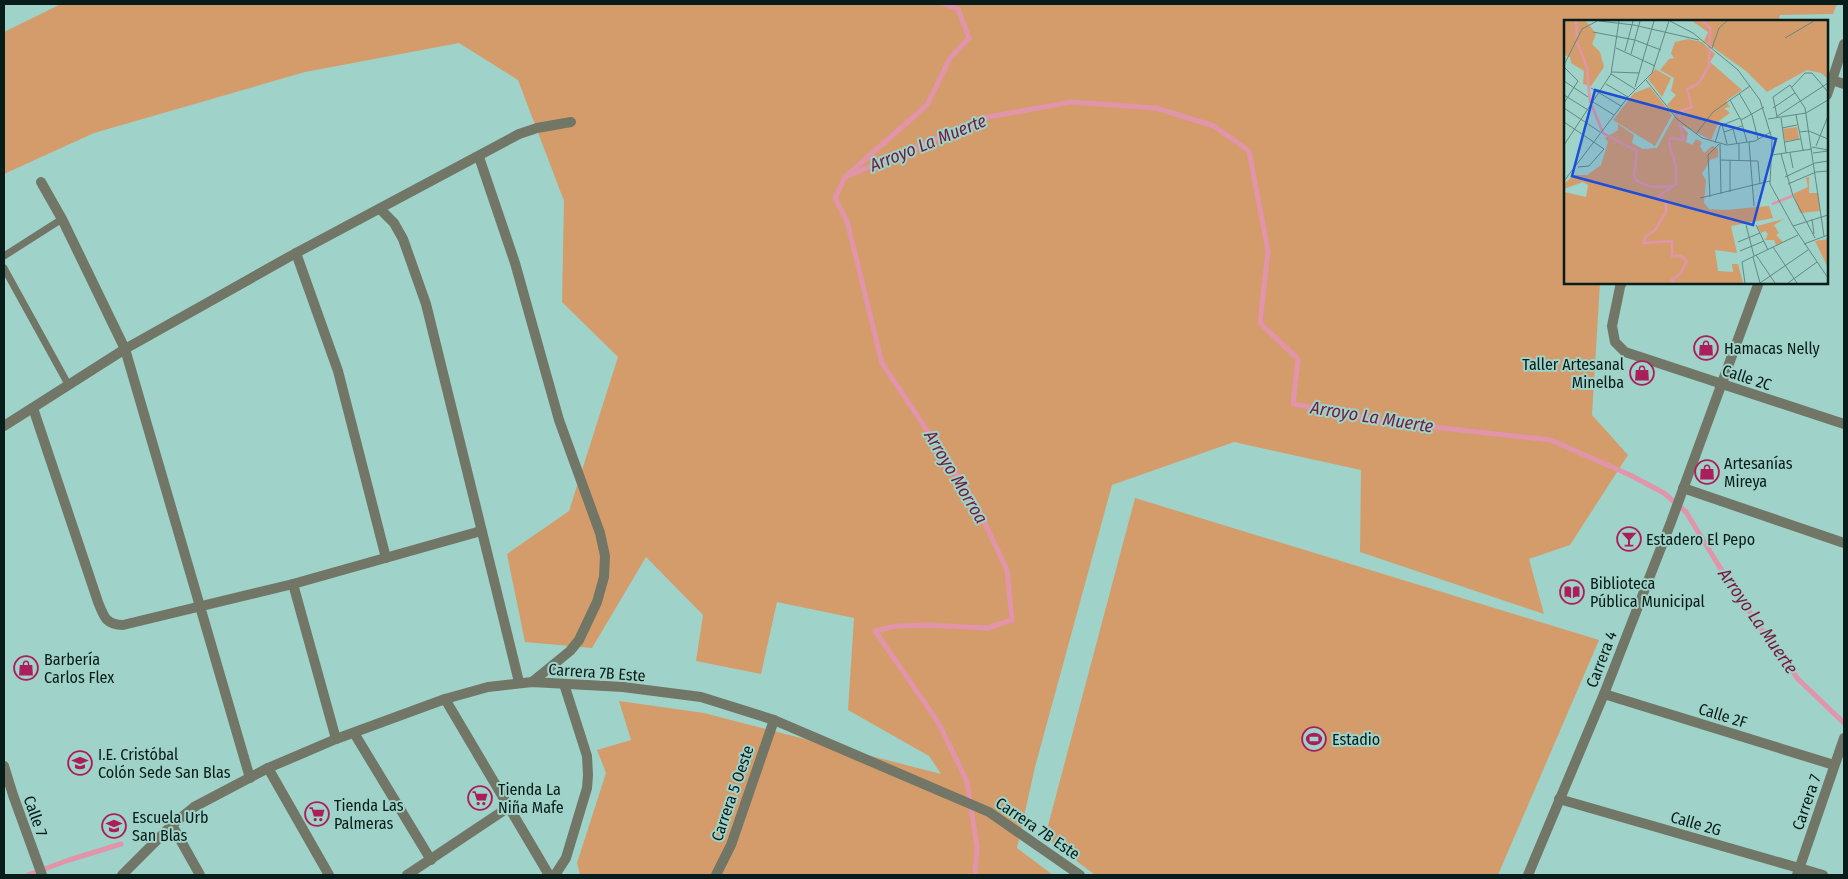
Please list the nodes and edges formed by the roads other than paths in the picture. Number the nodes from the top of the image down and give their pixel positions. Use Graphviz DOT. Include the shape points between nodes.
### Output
graph roads {
  1 [pos="1844,44"];
  2 [pos="1832,80"];
  3 [pos="1844,84"];
  4 [pos="1828,92"];
  5 [pos="571,122"];
  6 [pos="479,157"];
  7 [pos="41,182"];
  8 [pos="380,209"];
  9 [pos="62,219"];
  10 [pos="296,253"];
  11 [pos="4,256"];
  12 [pos="4,268"];
  13 [pos="1621,284"];
  14 [pos="1758,284"];
  15 [pos="125,349"];
  16 [pos="68,384"];
  17 [pos="1722,385"];
  18 [pos="33,408"];
  19 [pos="1844,424"];
  20 [pos="4,426"];
  21 [pos="1683,488"];
  22 [pos="481,531"];
  23 [pos="1844,543"];
  24 [pos="386,558"];
  25 [pos="293,584"];
  26 [pos="201,606"];
  27 [pos="519,682"];
  28 [pos="532,682"];
  29 [pos="564,684"];
  30 [pos="1604,694"];
  31 [pos="446,699"];
  32 [pos="774,720"];
  33 [pos="354,733"];
  34 [pos="336,739"];
  35 [pos="1843,742"];
  36 [pos="1834,765"];
  37 [pos="4,766"];
  38 [pos="268,768"];
  39 [pos="250,778"];
  40 [pos="1559,800"];
  41 [pos="509,808"];
  42 [pos="172,825"];
  43 [pos="431,860"];
  44 [pos="1798,872"];
  45 [pos="42,875"];
  46 [pos="122,875"];
  47 [pos="200,875"];
  48 [pos="329,875"];
  49 [pos="407,875"];
  50 [pos="549,875"];
  51 [pos="555,875"];
  52 [pos="716,875"];
  53 [pos="1080,875"];
  54 [pos="1528,875"];
  55 [pos="1823,875"];
  1 -- 2 [label="street"];
  2 -- 3 [label="street"];
  2 -- 4 [label="street"];
  5 -- 6 [label="street" via="519,134"];
  6 -- 8 [label="street"];
  6 -- 28 [label="street" via="515,263 559,420 600,533 604,556 604,577 597,602 579,640"];
  7 -- 9 [label="street"];
  8 -- 10 [label="street"];
  8 -- 22 [label="street" via="404,239 426,304"];
  9 -- 11 [label="lane"];
  9 -- 15 [label="street"];
  10 -- 15 [label="street"];
  10 -- 24 [label="street" via="338,371"];
  12 -- 16 [label="lane"];
  13 -- 17 [label="street, Calle 2C" via="1612,326 1615,342 1625,352"];
  14 -- 17 [label="street, Carrera 4"];
  15 -- 16 [label="street"];
  15 -- 26 [label="street"];
  16 -- 18 [label="street"];
  17 -- 19 [label="street, Calle 2C"];
  17 -- 21 [label="street, Carrera 4"];
  18 -- 20 [label="street"];
  18 -- 26 [label="street" via="98,602 108,622 123,625"];
  21 -- 23 [label="street"];
  21 -- 30 [label="street, Carrera 4"];
  22 -- 24 [label="street"];
  22 -- 27 [label="street"];
  24 -- 25 [label="street"];
  25 -- 26 [label="street"];
  25 -- 34 [label="street"];
  26 -- 39 [label="street"];
  27 -- 28 [label="street, Carrera 7B Este"];
  27 -- 31 [label="street, Carrera 7B Este"];
  28 -- 29 [label="street, Carrera 7B Este"];
  29 -- 32 [label="street, Carrera 7B Este" via="701,697"];
  29 -- 51 [label="street" via="587,756 588,776 566,858"];
  30 -- 36 [label="street, Calle 2F"];
  30 -- 40 [label="street, Carrera 4"];
  31 -- 33 [label="street, Carrera 7B Este"];
  31 -- 41 [label="street"];
  32 -- 52 [label="street, Carrera 5 Oeste" via="731,845"];
  32 -- 53 [label="street, Carrera 7B Este" via="990,812"];
  33 -- 34 [label="street, Carrera 7B Este"];
  33 -- 43 [label="street"];
  34 -- 38 [label="street, Carrera 7B Este"];
  35 -- 36 [label="street, Carrera 7"];
  36 -- 44 [label="street, Carrera 7"];
  37 -- 45 [label="street, Calle 7"];
  38 -- 39 [label="street, Carrera 7B Este"];
  38 -- 48 [label="street"];
  39 -- 42 [label="street, Carrera 7B Este" via="194,807"];
  40 -- 44 [label="street, Calle 2G"];
  40 -- 54 [label="street, Carrera 4"];
  41 -- 43 [label="street"];
  41 -- 50 [label="street"];
  42 -- 46 [label="street, Carrera 7B Este"];
  42 -- 47 [label="street"];
  43 -- 49 [label="street"];
  44 -- 55 [label="street, Calle 2G"];
}
